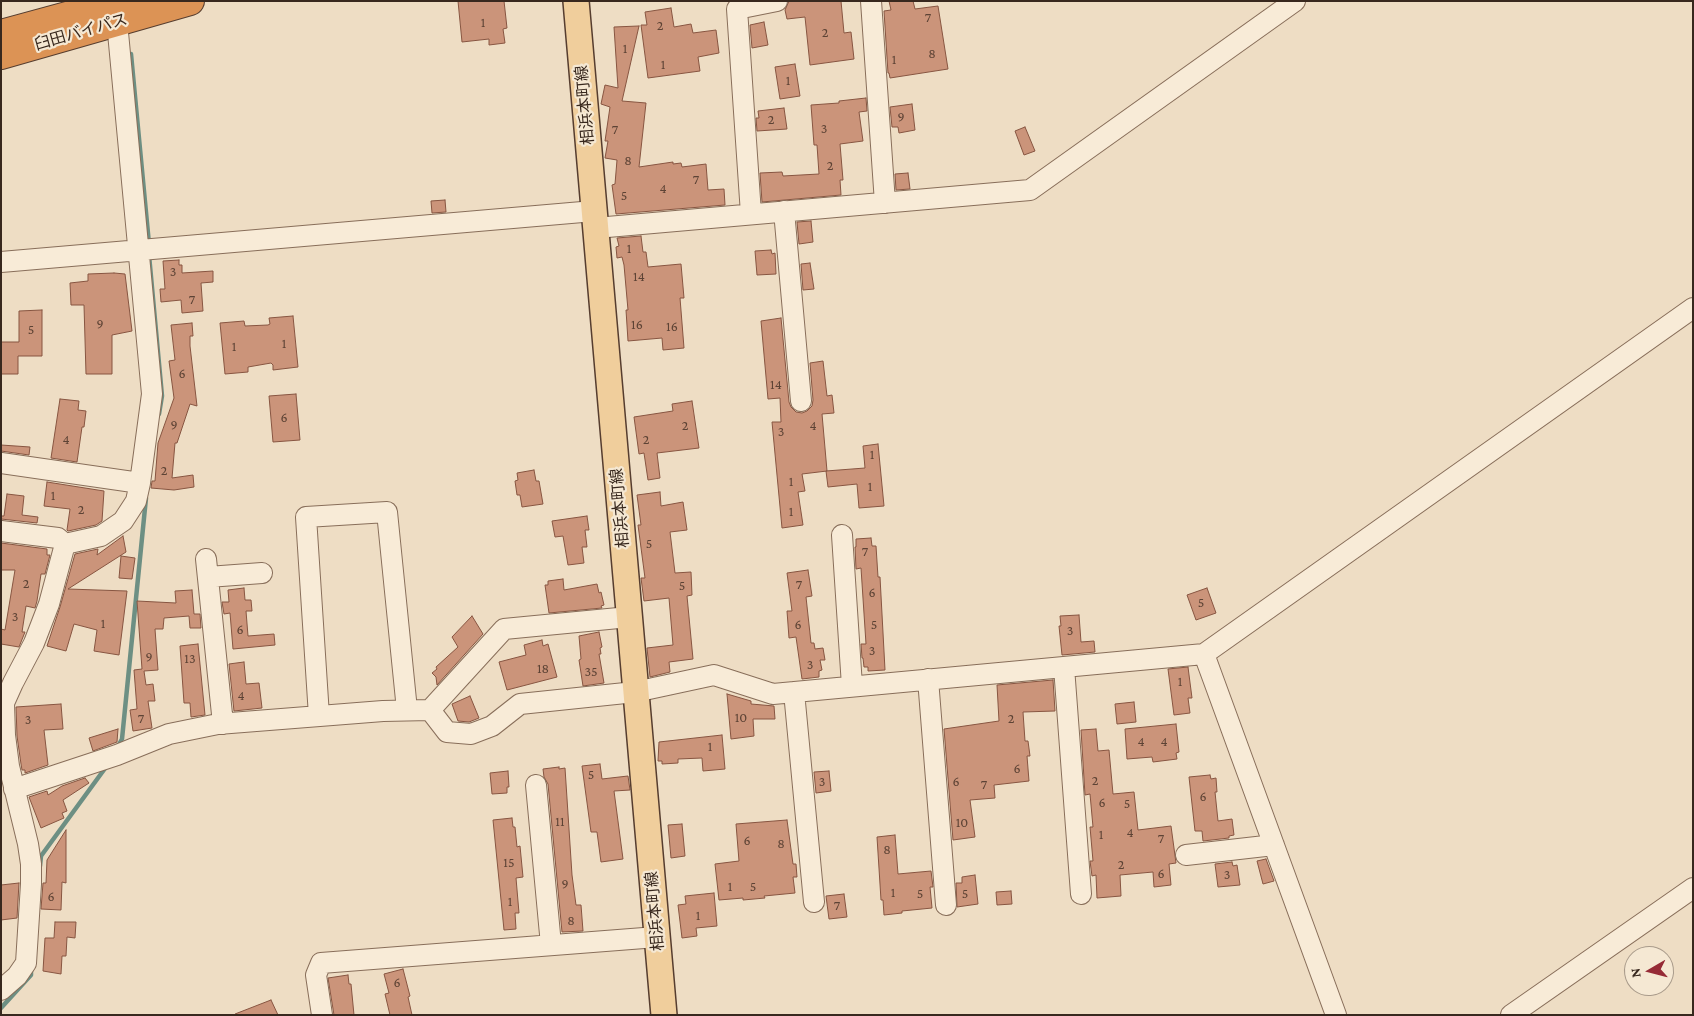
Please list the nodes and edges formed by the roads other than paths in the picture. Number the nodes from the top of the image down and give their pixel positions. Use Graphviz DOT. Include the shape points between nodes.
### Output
graph roads {
  1 [pos="190,1"];
  2 [pos="777,1"];
  3 [pos="871,1"];
  4 [pos="1295,1"];
  5 [pos="577,2"];
  6 [pos="120,12"];
  7 [pos="1,34"];
  8 [pos="1,55"];
  9 [pos="885,203"];
  10 [pos="784,211"];
  11 [pos="751,214"];
  12 [pos="595,219"];
  13 [pos="139,251"];
  14 [pos="1,262"];
  15 [pos="1693,308"];
  16 [pos="801,401"];
  17 [pos="1,463"];
  18 [pos="140,483"];
  19 [pos="1,531"];
  20 [pos="842,536"];
  21 [pos="65,544"];
  22 [pos="262,574"];
  23 [pos="629,617"];
  24 [pos="1204,654"];
  25 [pos="1064,667"];
  26 [pos="928,679"];
  27 [pos="7,684"];
  28 [pos="852,686"];
  29 [pos="635,692"];
  30 [pos="794,692"];
  31 [pos="407,710"];
  32 [pos="430,710"];
  33 [pos="320,716"];
  34 [pos="224,724"];
  35 [pos="14,789"];
  36 [pos="531,799"];
  37 [pos="1274,845"];
  38 [pos="1186,854"];
  39 [pos="1693,888"];
  40 [pos="1081,894"];
  41 [pos="814,902"];
  42 [pos="946,905"];
  43 [pos="657,937"];
  44 [pos="551,945"];
  45 [pos="1,990"];
  46 [pos="322,1015"];
  47 [pos="664,1015"];
  48 [pos="1336,1015"];
  49 [pos="1511,1015"];
  1 -- 6 [label="highway, 臼田バイパス"];
  2 -- 11 [label="street" via="737,10"];
  3 -- 9 [label="street"];
  4 -- 9 [label="street" via="1030,190"];
  5 -- 12 [label="main road, 相浜本町線"];
  6 -- 7 [label="highway, 臼田バイパス"];
  6 -- 8 [label="highway, 臼田バイパス"];
  6 -- 13 [label="street"];
  9 -- 10 [label="street"];
  10 -- 11 [label="street"];
  10 -- 16 [label="street"];
  11 -- 12 [label="street"];
  12 -- 13 [label="street"];
  12 -- 23 [label="main road, 相浜本町線"];
  13 -- 14 [label="street"];
  13 -- 18 [label="street" via="152,394"];
  15 -- 24 [label="street"];
  17 -- 18 [label="street"];
  18 -- 21 [label="street" via="136,501 123,521 101,536"];
  19 -- 21 [label="street" via="58,538"];
  20 -- 28 [label="street"];
  21 -- 27 [label="street" via="49,604 34,643"];
  22 -- 34 [label="street" via="207,568"];
  23 -- 29 [label="main road, 相浜本町線"];
  23 -- 32 [label="street" via="504,629"];
  24 -- 25 [label="street"];
  24 -- 37 [label="street"];
  25 -- 26 [label="street"];
  25 -- 40 [label="street"];
  26 -- 28 [label="street"];
  26 -- 42 [label="street"];
  27 -- 35 [label="street" via="5,735"];
  28 -- 30 [label="street"];
  29 -- 30 [label="street" via="714,675 773,694"];
  29 -- 32 [label="street" via="520,704 492,726 471,734 447,732"];
  29 -- 43 [label="main road, 相浜本町線"];
  30 -- 41 [label="street"];
  31 -- 32 [label="street"];
  31 -- 33 [label="street"];
  31 -- 33 [label="street" via="387,512 306,517"];
  33 -- 34 [label="street"];
  34 -- 35 [label="street" via="169,734"];
  35 -- 45 [label="street" via="31,864 26,962 17,976"];
  36 -- 44 [label="street"];
  37 -- 38 [label="street"];
  37 -- 48 [label="street"];
  39 -- 49 [label="street"];
  43 -- 44 [label="street"];
  43 -- 47 [label="main road, 相浜本町線"];
  44 -- 46 [label="street" via="321,963 316,975"];
}
